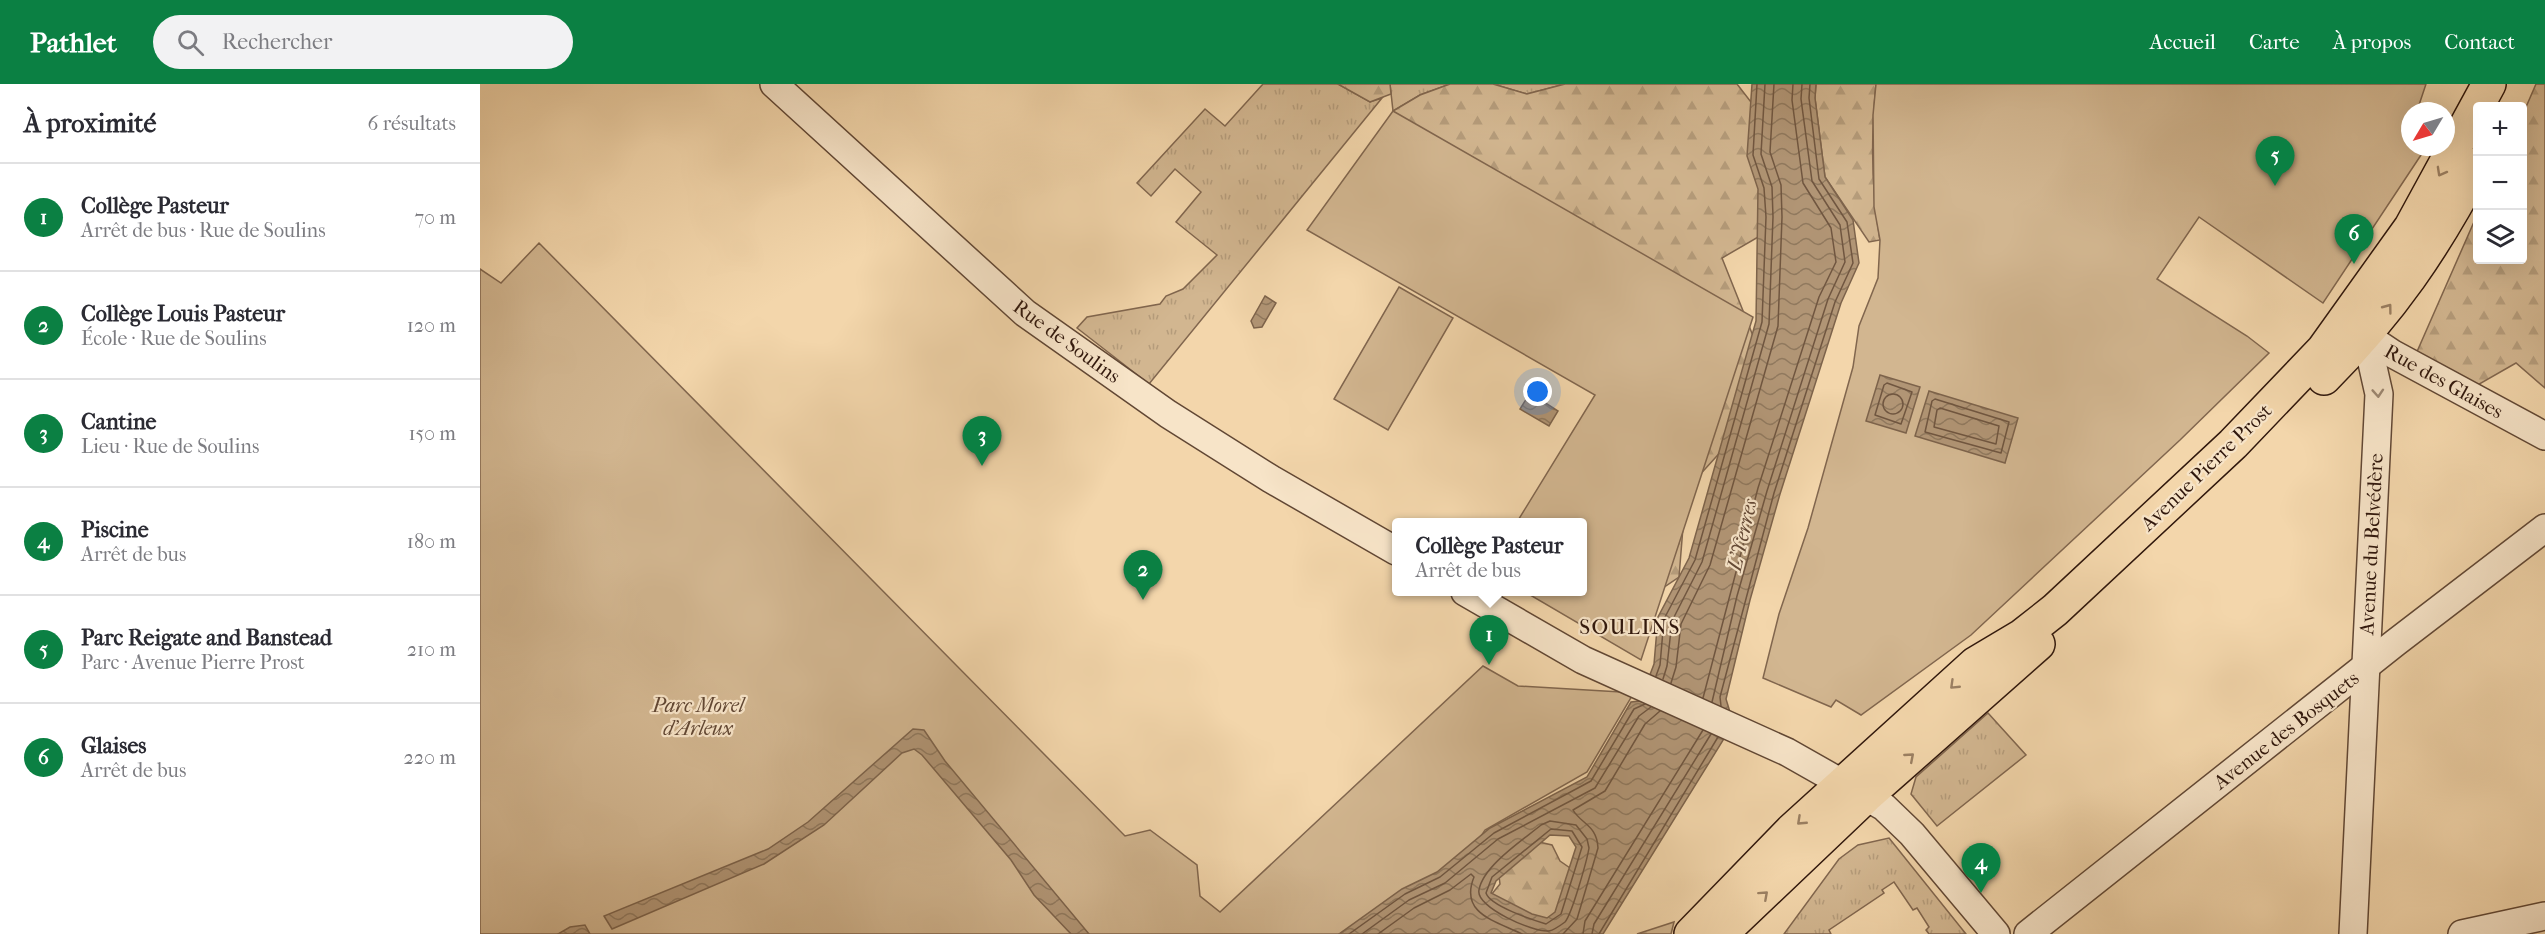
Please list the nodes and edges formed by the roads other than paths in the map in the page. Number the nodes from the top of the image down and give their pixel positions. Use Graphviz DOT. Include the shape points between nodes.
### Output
graph roads {
  1 [pos="774,84"];
  2 [pos="2489,84"];
  3 [pos="2507,84"];
  4 [pos="2501,102"];
  5 [pos="2473,174"];
  6 [pos="2356,329"];
  7 [pos="2545,436"];
  8 [pos="2545,528"];
  9 [pos="1392,550"];
  10 [pos="1474,596"];
  11 [pos="2364,668"];
  12 [pos="1855,789"];
  13 [pos="2545,916"];
  14 [pos="1691,934"];
  15 [pos="1720,934"];
  16 [pos="1996,934"];
  17 [pos="2028,934"];
  18 [pos="2353,934"];
  19 [pos="2462,934"];
  1 -- 9 [label="street, Rue de Soulins" via="1025,312 1168,414"];
  2 -- 6 [label="main road, Avenue Pierre Prost, one-way"];
  3 -- 4 [label="main road"];
  6 -- 5 [label="main road, Avenue Pierre Prost, one-way" via="2447,224"];
  6 -- 7 [label="street, Rue des Glaises" via="2393,354"];
  6 -- 11 [label="street, Avenue du Belvédère, one-way" via="2372,351 2379,394"];
  6 -- 12 [label="main road, Avenue Pierre Prost" via="2210,492"];
  8 -- 11 [label="street, Avenue des Bosquets"];
  10 -- 12 [label="street" via="1583,660"];
  11 -- 17 [label="street, Avenue des Bosquets"];
  11 -- 18 [label="street, Avenue du Belvédère"];
  12 -- 14 [label="main road, one-way" via="1792,830"];
  15 -- 12 [label="main road, one-way"];
  12 -- 16 [label="street" via="1884,807 1912,834"];
  13 -- 19 [label="street"];
}
